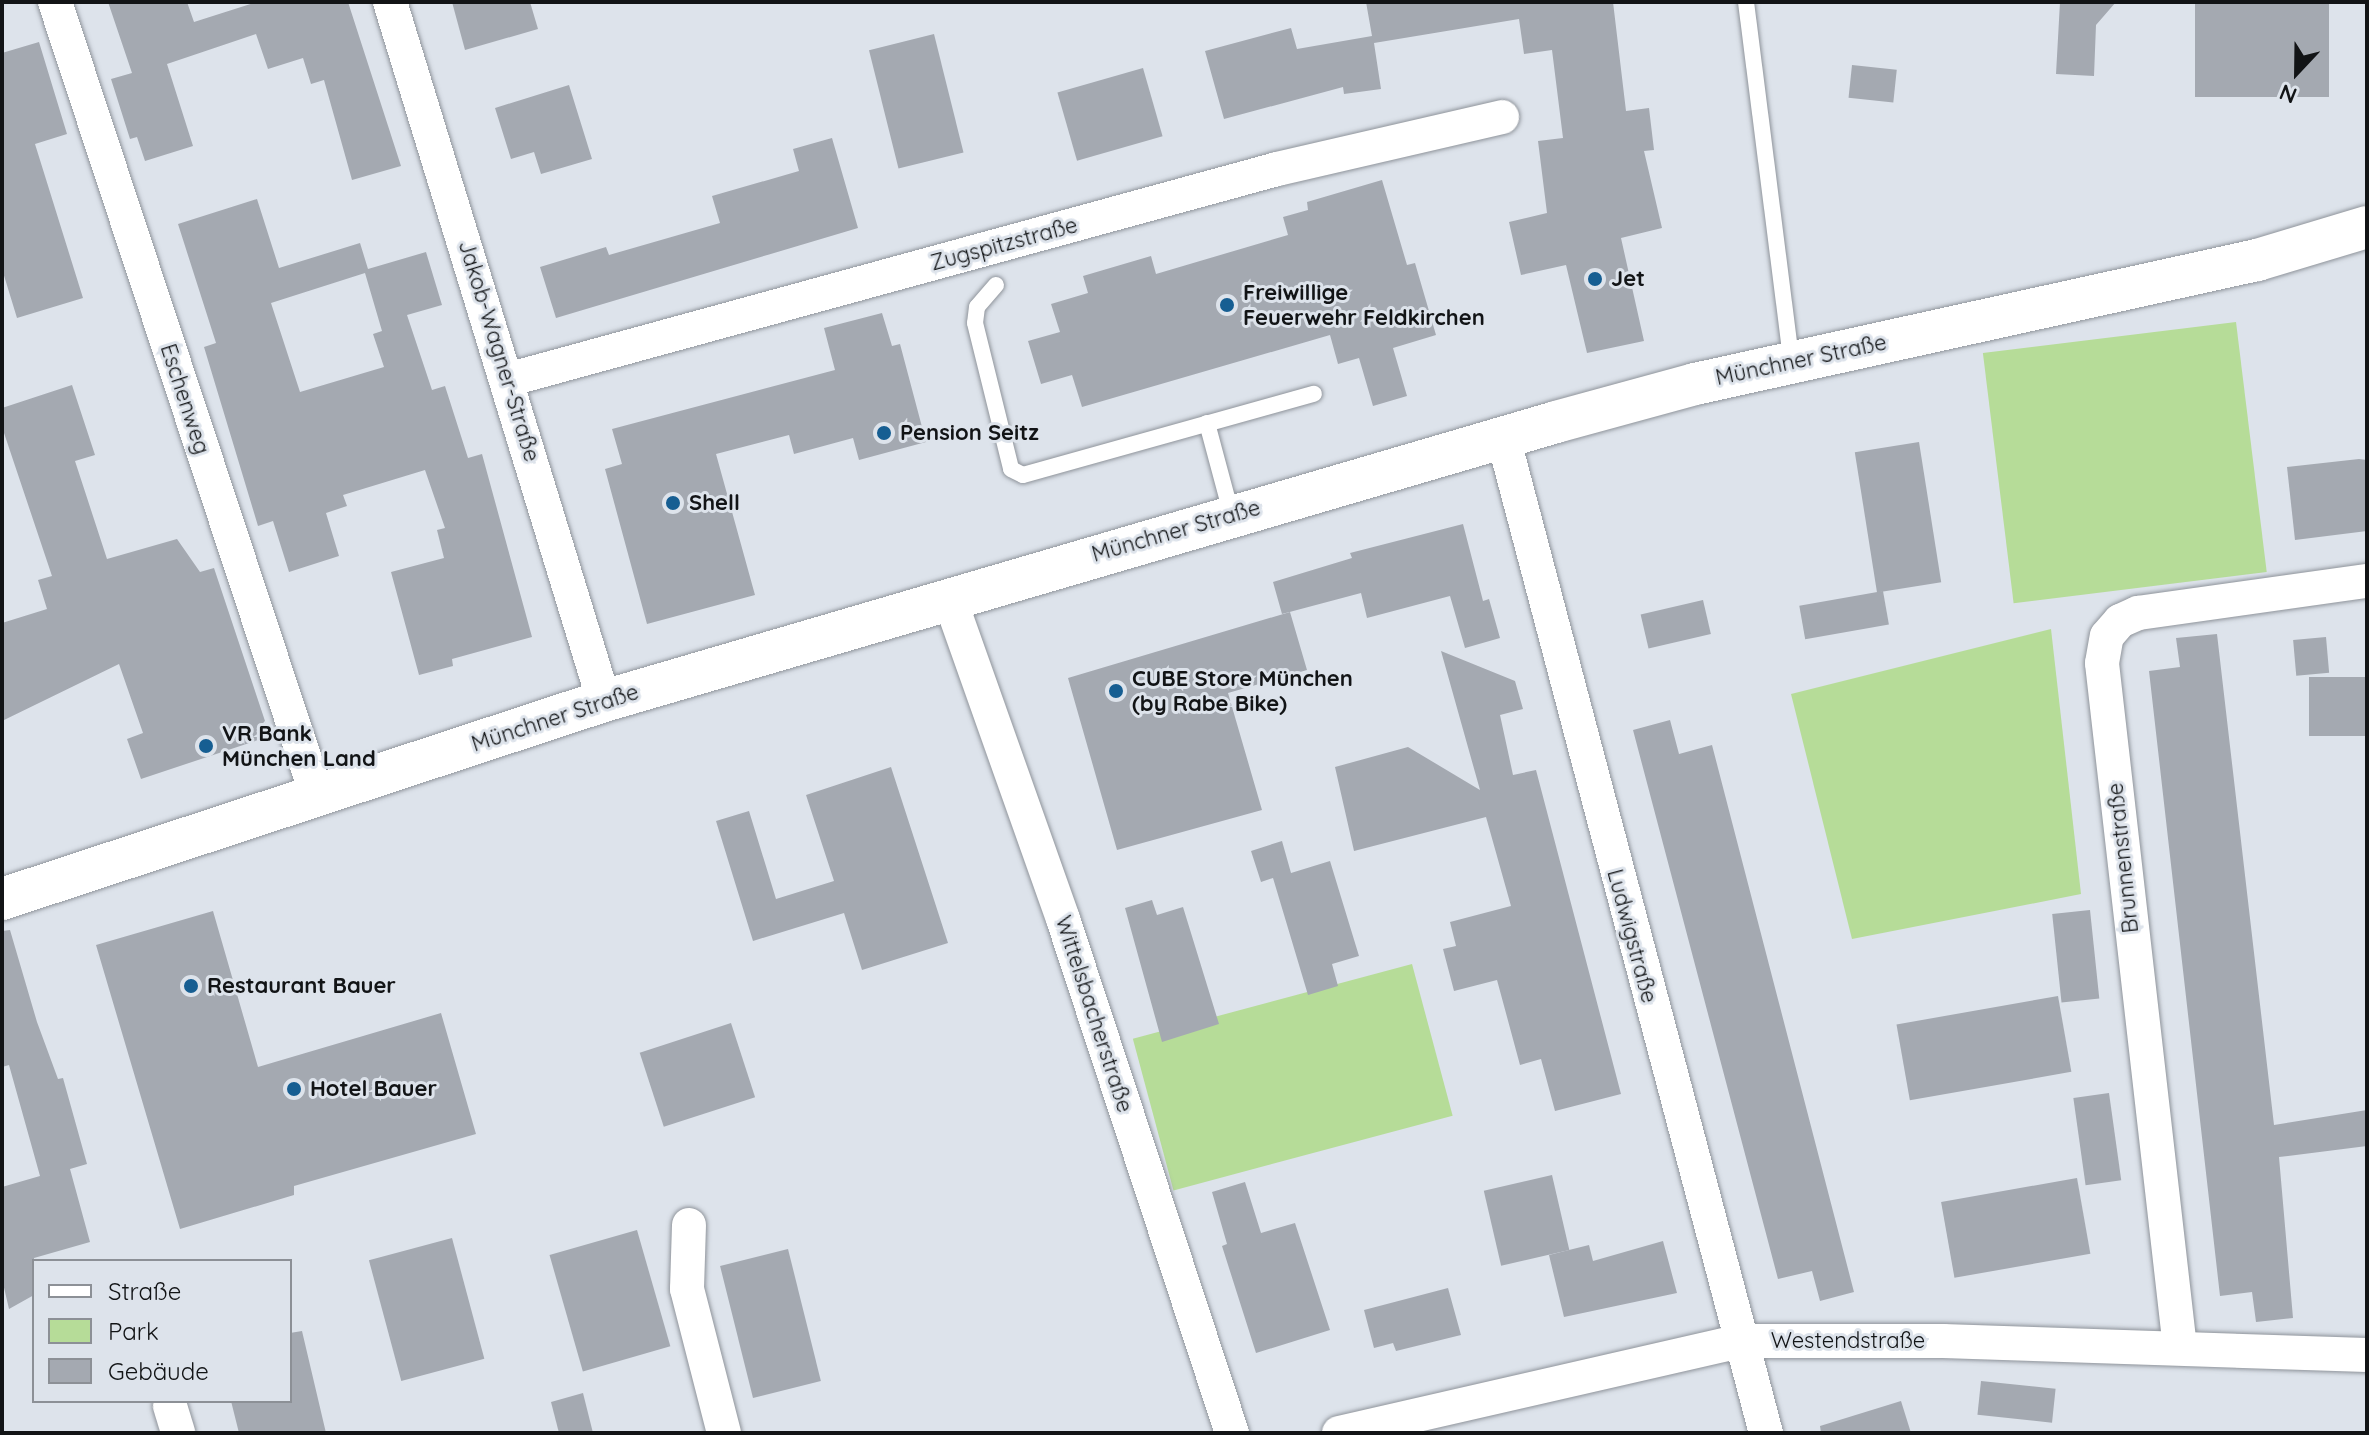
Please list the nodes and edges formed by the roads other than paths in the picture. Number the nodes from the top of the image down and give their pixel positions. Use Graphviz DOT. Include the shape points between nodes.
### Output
graph roads {
  1 [pos="55,2"];
  2 [pos="390,2"];
  3 [pos="1746,2"];
  4 [pos="1502,117"];
  5 [pos="2367,227"];
  6 [pos="996,285"];
  7 [pos="1792,362"];
  8 [pos="507,380"];
  9 [pos="1314,394"];
  10 [pos="1207,423"];
  11 [pos="1503,437"];
  12 [pos="1232,516"];
  13 [pos="2367,581"];
  14 [pos="949,597"];
  15 [pos="604,701"];
  16 [pos="317,796"];
  17 [pos="2,899"];
  18 [pos="689,1225"];
  19 [pos="1742,1341"];
  20 [pos="2180,1348"];
  21 [pos="2367,1355"];
  22 [pos="724,1433"];
  23 [pos="1232,1433"];
  24 [pos="1339,1433"];
  25 [pos="1766,1433"];
  1 -- 16 [label="street, Eschenweg"];
  2 -- 8 [label="street, Jakob-Wagner-Straße"];
  3 -- 7 [label="lane"];
  4 -- 8 [label="street, Zugspitzstraße" via="1277,169"];
  5 -- 7 [label="street, Münchner Straße" via="2257,260"];
  6 -- 10 [label="lane" via="977,307 975,323 1011,469 1023,475"];
  7 -- 11 [label="street, Münchner Straße"];
  8 -- 15 [label="street, Jakob-Wagner-Straße"];
  9 -- 10 [label="lane"];
  10 -- 12 [label="lane"];
  11 -- 12 [label="street, Münchner Straße"];
  11 -- 19 [label="street, Ludwigstraße"];
  12 -- 14 [label="street, Münchner Straße"];
  13 -- 20 [label="street, Brunnenstraße" via="2138,613 2120,621 2107,636 2102,663"];
  14 -- 15 [label="street, Münchner Straße"];
  14 -- 23 [label="street, Wittelsbacherstraße" via="1063,919"];
  15 -- 16 [label="street, Münchner Straße"];
  16 -- 17 [label="street, Münchner Straße"];
  18 -- 22 [label="street" via="687,1289"];
  19 -- 20 [label="street, Westendstraße"];
  19 -- 24 [label="street, Westendstraße"];
  19 -- 25 [label="street, Ludwigstraße"];
  20 -- 21 [label="street, Westendstraße"];
}
